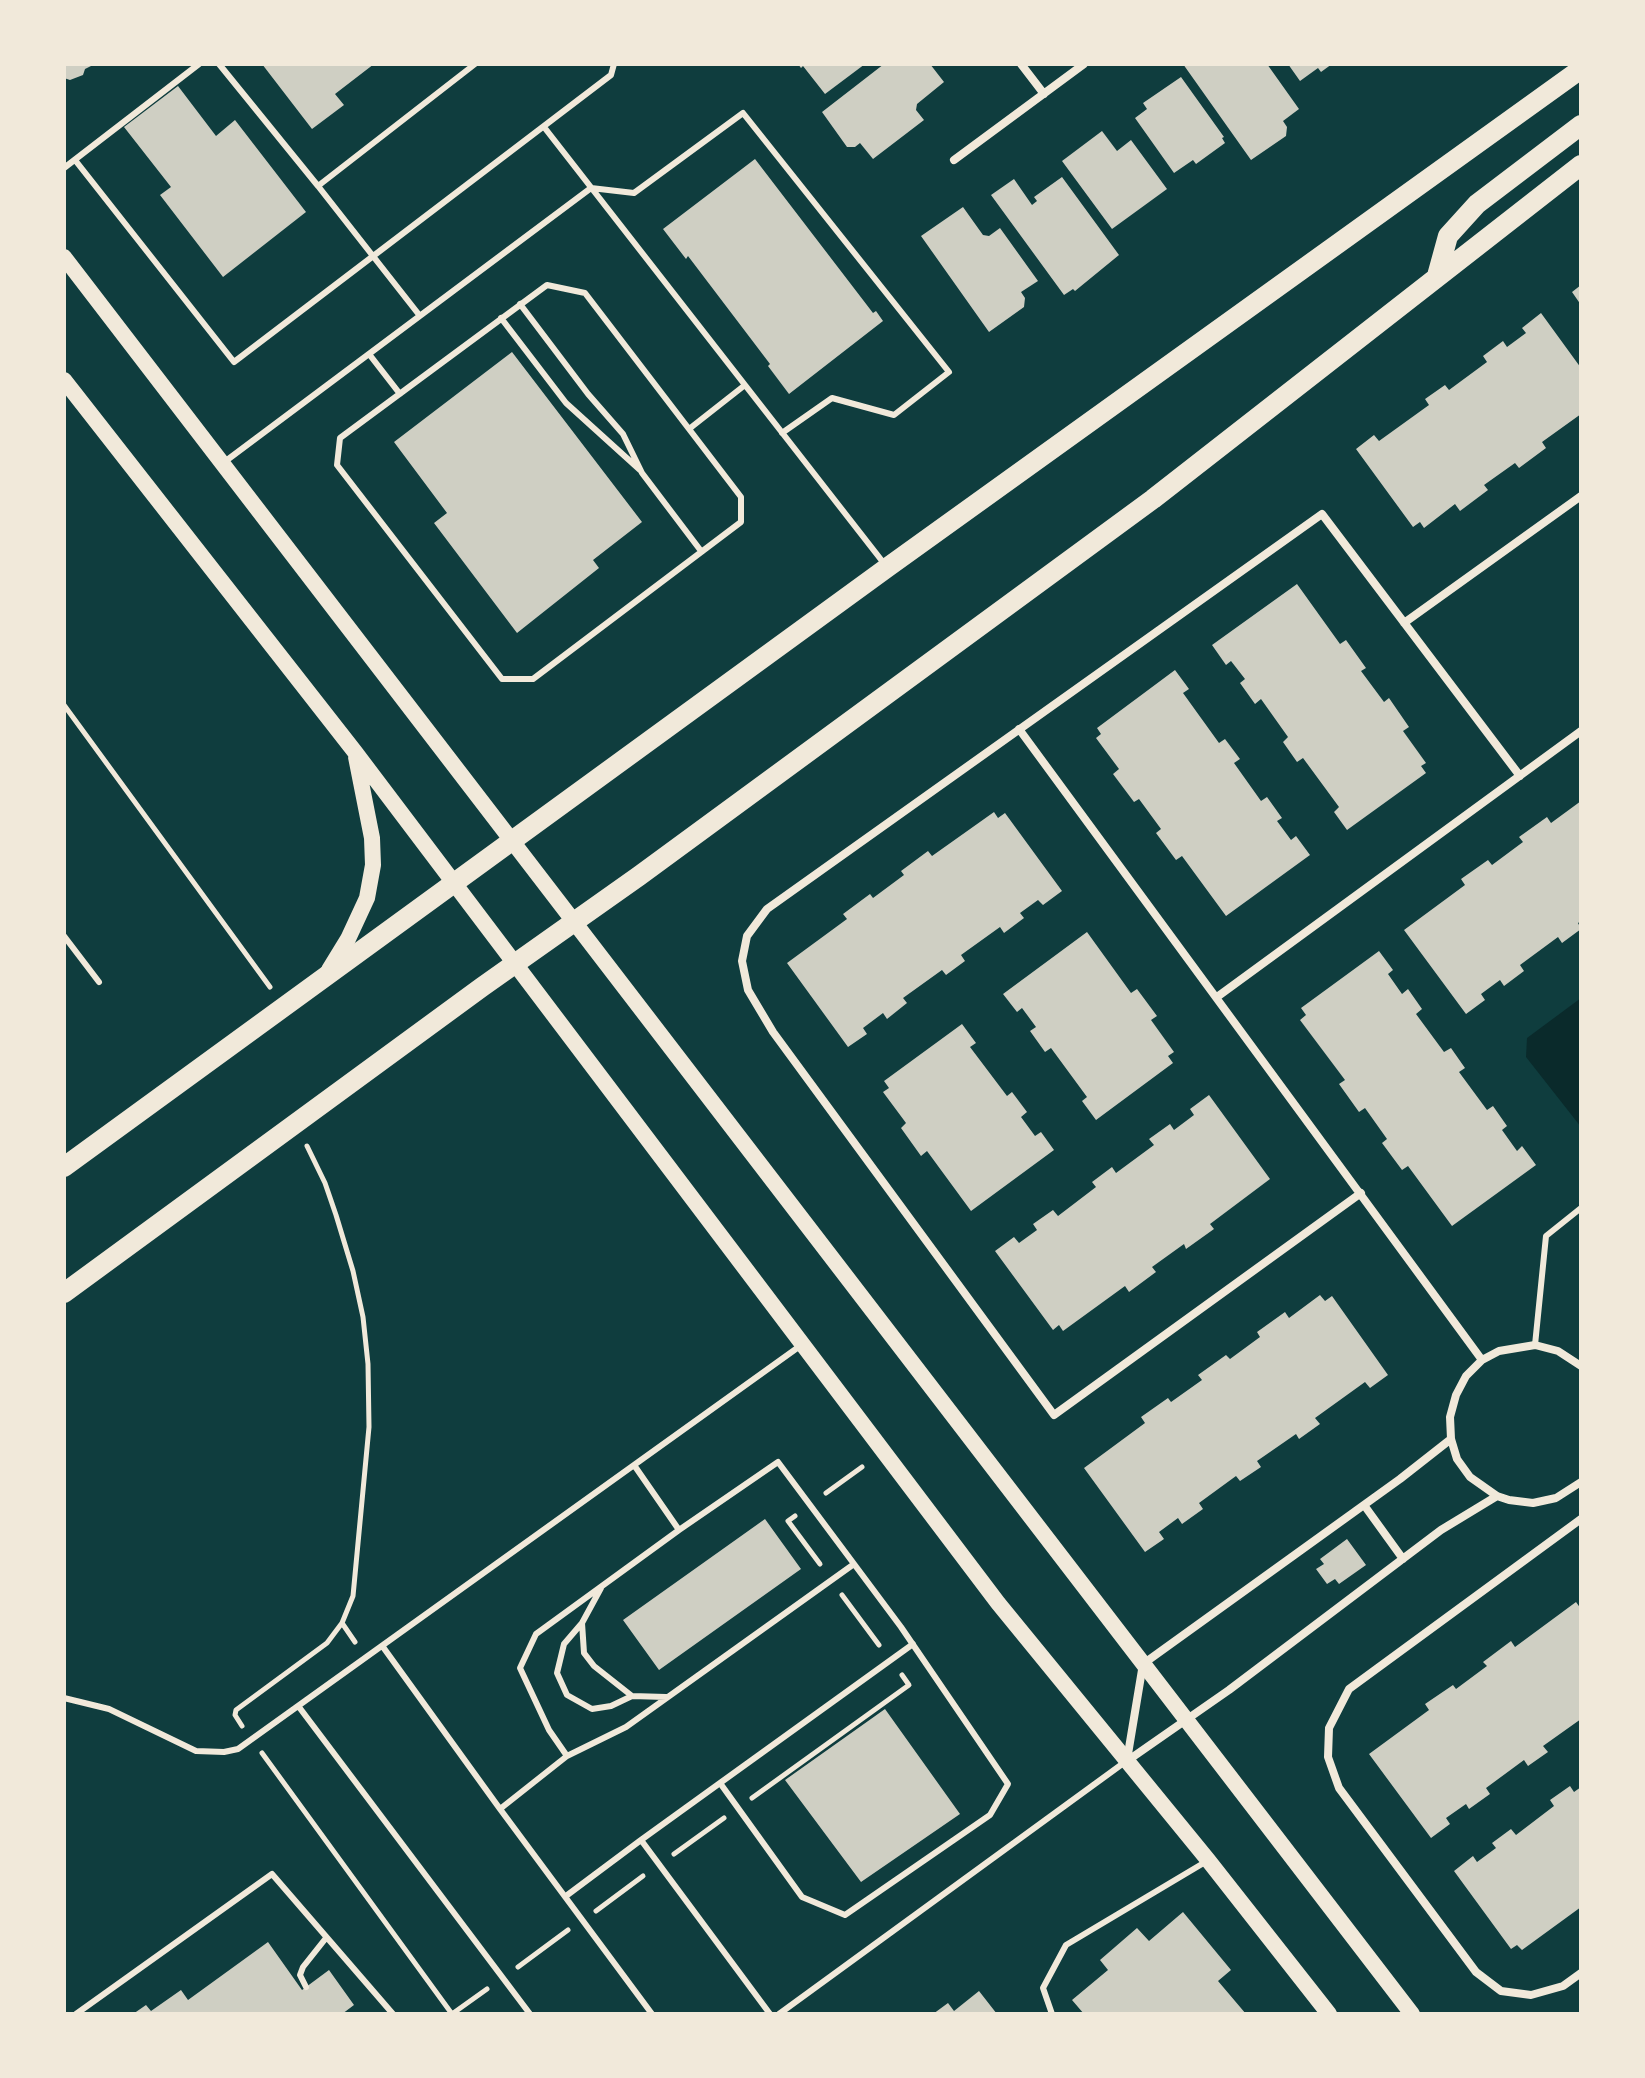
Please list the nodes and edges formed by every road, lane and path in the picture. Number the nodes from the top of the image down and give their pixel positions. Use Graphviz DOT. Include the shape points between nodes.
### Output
graph roads {
  1 [pos="199,64"];
  2 [pos="219,64"];
  3 [pos="475,64"];
  4 [pos="614,64"];
  5 [pos="1021,64"];
  6 [pos="1084,64"];
  7 [pos="1581,69"];
  8 [pos="1044,94"];
  9 [pos="1581,125"];
  10 [pos="544,127"];
  11 [pos="75,160"];
  12 [pos="954,160"];
  13 [pos="1581,165"];
  14 [pos="64,168"];
  15 [pos="318,186"];
  16 [pos="591,188"];
  17 [pos="64,257"];
  18 [pos="375,257"];
  19 [pos="1437,276"];
  20 [pos="520,304"];
  21 [pos="420,316"];
  22 [pos="501,318"];
  23 [pos="369,354"];
  24 [pos="64,380"];
  25 [pos="745,385"];
  26 [pos="400,394"];
  27 [pos="689,429"];
  28 [pos="782,433"];
  29 [pos="223,463"];
  30 [pos="642,473"];
  31 [pos="1581,496"];
  32 [pos="701,551"];
  33 [pos="888,567"];
  34 [pos="1404,623"];
  35 [pos="64,705"];
  36 [pos="1019,729"];
  37 [pos="1581,731"];
  38 [pos="355,752"];
  39 [pos="1520,776"];
  40 [pos="513,841"];
  41 [pos="454,884"];
  42 [pos="574,922"];
  43 [pos="64,936"];
  44 [pos="514,964"];
  45 [pos="324,979"];
  46 [pos="99,982"];
  47 [pos="1217,997"];
  48 [pos="284,1008"];
  49 [pos="296,1124"];
  50 [pos="64,1167"];
  51 [pos="1361,1193"];
  52 [pos="1581,1208"];
  53 [pos="64,1293"];
  54 [pos="801,1345"];
  55 [pos="1535,1345"];
  56 [pos="1482,1360"];
  57 [pos="1581,1366"];
  58 [pos="1451,1439"];
  59 [pos="634,1465"];
  60 [pos="1580,1486"];
  61 [pos="1497,1496"];
  62 [pos="1364,1505"];
  63 [pos="1581,1519"];
  64 [pos="679,1530"];
  65 [pos="1403,1559"];
  66 [pos="854,1564"];
  67 [pos="603,1585"];
  68 [pos="582,1623"];
  69 [pos="913,1644"];
  70 [pos="383,1647"];
  71 [pos="1143,1664"];
  72 [pos="632,1696"];
  73 [pos="668,1697"];
  74 [pos="64,1698"];
  75 [pos="299,1707"];
  76 [pos="1185,1720"];
  77 [pos="252,1741"];
  78 [pos="567,1756"];
  79 [pos="1127,1761"];
  80 [pos="720,1783"];
  81 [pos="500,1809"];
  82 [pos="641,1840"];
  83 [pos="1208,1860"];
  84 [pos="566,1896"];
  85 [pos="326,1938"];
  86 [pos="1581,1973"];
  87 [pos="306,1987"];
  88 [pos="76,2014"];
  89 [pos="393,2014"];
  90 [pos="452,2014"];
  91 [pos="530,2014"];
  92 [pos="652,2014"];
  93 [pos="770,2014"];
  94 [pos="779,2014"];
  95 [pos="1052,2014"];
  96 [pos="1329,2014"];
  97 [pos="1412,2014"];
  1 -- 11 [label="lane"];
  2 -- 15 [label="lane"];
  3 -- 15 [label="lane"];
  4 -- 10 [label="lane" via="611,75"];
  5 -- 8 [label="street"];
  6 -- 8 [label="street"];
  7 -- 33 [label="main road"];
  8 -- 12 [label="street"];
  9 -- 19 [label="main road" via="1477,204 1448,236"];
  10 -- 16 [label="lane"];
  10 -- 18 [label="lane"];
  11 -- 14 [label="lane"];
  11 -- 18 [label="lane" via="234,362"];
  13 -- 19 [label="main road"];
  15 -- 18 [label="lane"];
  16 -- 21 [label="lane"];
  16 -- 25 [label="lane"];
  16 -- 28 [label="lane" via="634,193 743,113 949,372 894,415 832,398"];
  17 -- 29 [label="main road"];
  18 -- 21 [label="lane"];
  19 -- 42 [label="main road" via="1153,499"];
  20 -- 22 [label="lane"];
  20 -- 27 [label="lane" via="547,285 585,293"];
  20 -- 30 [label="lane" via="623,434"];
  21 -- 23 [label="lane"];
  22 -- 26 [label="lane"];
  22 -- 30 [label="lane" via="566,403"];
  23 -- 26 [label="lane"];
  23 -- 29 [label="lane"];
  24 -- 38 [label="main road"];
  25 -- 27 [label="lane"];
  25 -- 28 [label="lane"];
  26 -- 32 [label="lane" via="340,438 337,465 502,679 533,679"];
  27 -- 32 [label="lane" via="741,497 741,522"];
  28 -- 33 [label="lane"];
  29 -- 40 [label="main road"];
  30 -- 32 [label="lane"];
  31 -- 34 [label="street"];
  33 -- 40 [label="main road"];
  34 -- 36 [label="street" via="1322,514"];
  34 -- 39 [label="street"];
  35 -- 48 [label="path"];
  36 -- 47 [label="street"];
  36 -- 51 [label="street" via="767,909 747,936 742,961 748,990 773,1032 1054,1415"];
  37 -- 39 [label="street"];
  38 -- 41 [label="main road"];
  38 -- 45 [label="main road" via="373,865 367,898"];
  39 -- 47 [label="street"];
  40 -- 41 [label="main road"];
  40 -- 42 [label="main road"];
  41 -- 44 [label="main road"];
  41 -- 45 [label="main road"];
  42 -- 44 [label="main road"];
  42 -- 71 [label="main road"];
  43 -- 46 [label="lane"];
  44 -- 49 [label="main road"];
  44 -- 54 [label="main road"];
  45 -- 48 [label="main road"];
  47 -- 51 [label="street"];
  48 -- 50 [label="main road"];
  49 -- 53 [label="main road"];
  49 -- 77 [label="path" via="325,1183 363,1317 369,1427 365,1488 353,1596 342,1623 327,1643 236,1710"];
  51 -- 56 [label="street"];
  52 -- 55 [label="lane" via="1546,1236"];
  54 -- 59 [label="lane"];
  54 -- 79 [label="main road" via="998,1603"];
  55 -- 56 [label="street" via="1499,1351"];
  55 -- 57 [label="street" via="1558,1351"];
  56 -- 58 [label="street" via="1456,1395"];
  58 -- 61 [label="street" via="1470,1477"];
  58 -- 62 [label="street"];
  59 -- 64 [label="lane"];
  59 -- 70 [label="lane"];
  60 -- 61 [label="street" via="1533,1503"];
  61 -- 65 [label="street"];
  62 -- 65 [label="street"];
  62 -- 71 [label="street"];
  63 -- 86 [label="street" via="1349,1689 1329,1728 1328,1757 1339,1788 1476,1972 1501,1991 1531,1995 1563,1986"];
  64 -- 66 [label="lane" via="778,1462"];
  64 -- 67 [label="lane"];
  65 -- 76 [label="street"];
  66 -- 69 [label="lane"];
  66 -- 73 [label="lane"];
  67 -- 68 [label="lane"];
  67 -- 78 [label="lane" via="536,1634 520,1668"];
  68 -- 72 [label="lane" via="584,1653"];
  68 -- 72 [label="lane" via="564,1644 557,1673 567,1695 592,1709"];
  69 -- 80 [label="lane"];
  69 -- 80 [label="lane" via="1008,1784 990,1815 845,1915 802,1897"];
  70 -- 75 [label="lane"];
  70 -- 81 [label="lane"];
  71 -- 76 [label="main road"];
  71 -- 79 [label="street"];
  72 -- 73 [label="lane"];
  73 -- 78 [label="lane" via="626,1727"];
  74 -- 77 [label="lane" via="109,1709 196,1751 224,1752"];
  75 -- 77 [label="lane"];
  75 -- 91 [label="lane"];
  76 -- 79 [label="street"];
  76 -- 97 [label="main road"];
  77 -- 90 [label="path"];
  78 -- 81 [label="lane"];
  79 -- 83 [label="main road"];
  79 -- 94 [label="lane"];
  80 -- 82 [label="lane"];
  81 -- 84 [label="lane"];
  82 -- 84 [label="lane"];
  82 -- 93 [label="lane"];
  83 -- 95 [label="lane" via="1066,1945 1043,1988"];
  83 -- 96 [label="main road"];
  84 -- 92 [label="lane"];
  85 -- 87 [label="lane" via="303,1967 300,1975"];
  85 -- 88 [label="lane" via="272,1874"];
  85 -- 89 [label="lane"];
}
